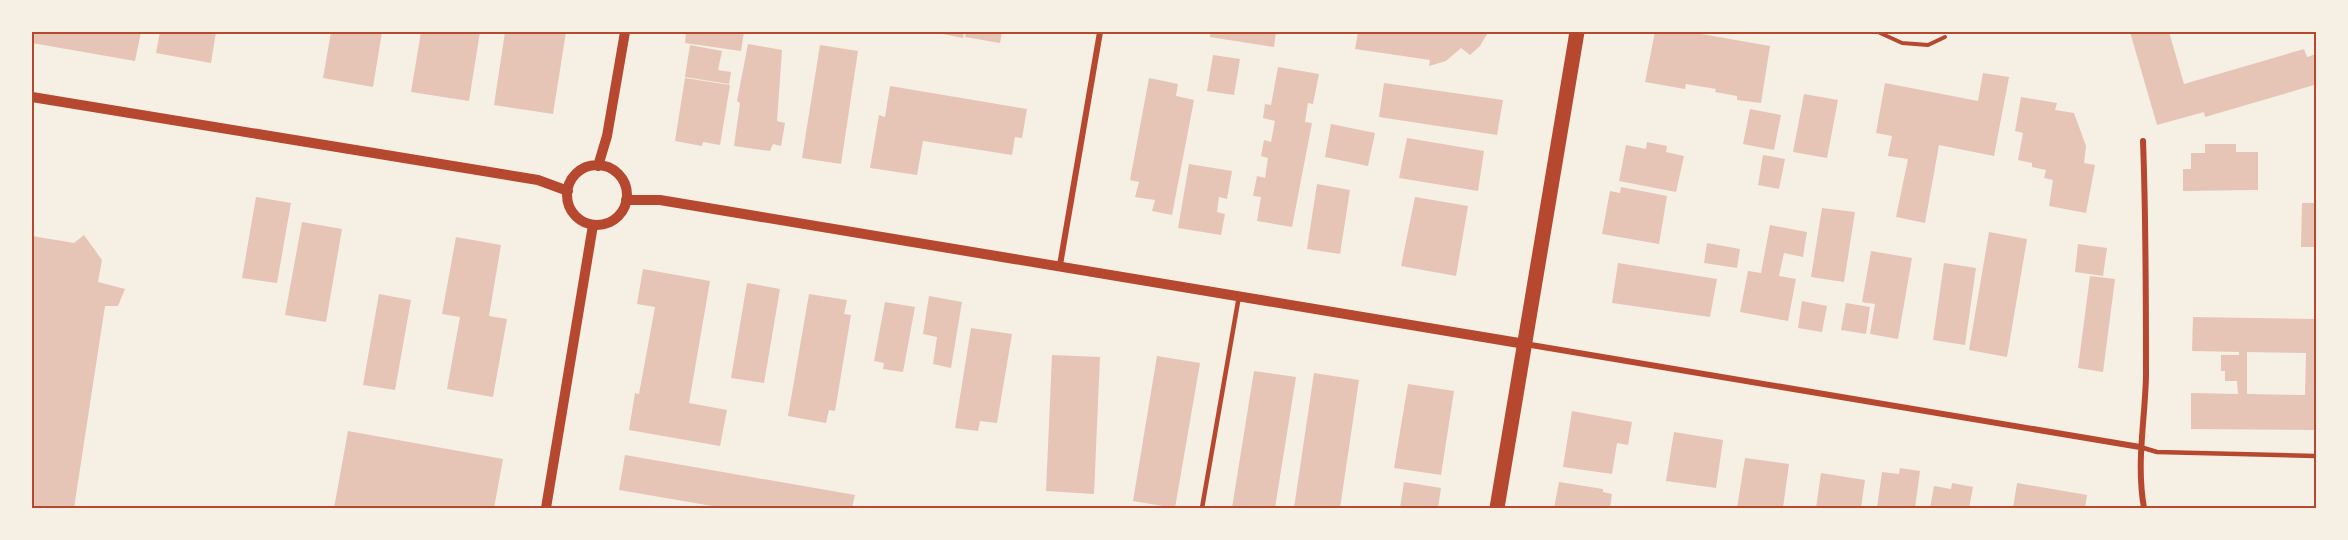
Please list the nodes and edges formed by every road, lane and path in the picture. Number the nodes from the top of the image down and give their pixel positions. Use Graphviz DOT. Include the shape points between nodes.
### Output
graph roads {
  1 [pos="624,32"];
  2 [pos="1100,32"];
  3 [pos="1577,32"];
  4 [pos="1878,32"];
  5 [pos="1945,37"];
  6 [pos="32,97"];
  7 [pos="2143,141"];
  8 [pos="598,166"];
  9 [pos="568,191"];
  10 [pos="626,200"];
  11 [pos="593,225"];
  12 [pos="1060,266"];
  13 [pos="1239,296"];
  14 [pos="1525,344"];
  15 [pos="2140,447"];
  16 [pos="2316,456"];
  17 [pos="546,508"];
  18 [pos="1202,508"];
  19 [pos="1497,508"];
  20 [pos="2144,508"];
  1 -- 8 [label="street" via="607,136"];
  2 -- 12 [label="street"];
  3 -- 14 [label="main road"];
  4 -- 5 [label="path" via="1902,42 1928,45"];
  6 -- 9 [label="street" via="538,180"];
  7 -- 15 [label="street" via="2146,378"];
  8 -- 9 [label="street" via="581,170 573,177"];
  8 -- 10 [label="street" via="607,167 622,178"];
  9 -- 11 [label="street" via="575,216"];
  10 -- 11 [label="street" via="621,214 604,224"];
  10 -- 12 [label="street" via="660,200"];
  11 -- 17 [label="street"];
  12 -- 13 [label="street"];
  13 -- 14 [label="street"];
  13 -- 18 [label="lane"];
  14 -- 15 [label="street"];
  14 -- 19 [label="main road"];
  15 -- 16 [label="lane" via="2157,452"];
  15 -- 20 [label="street"];
}
